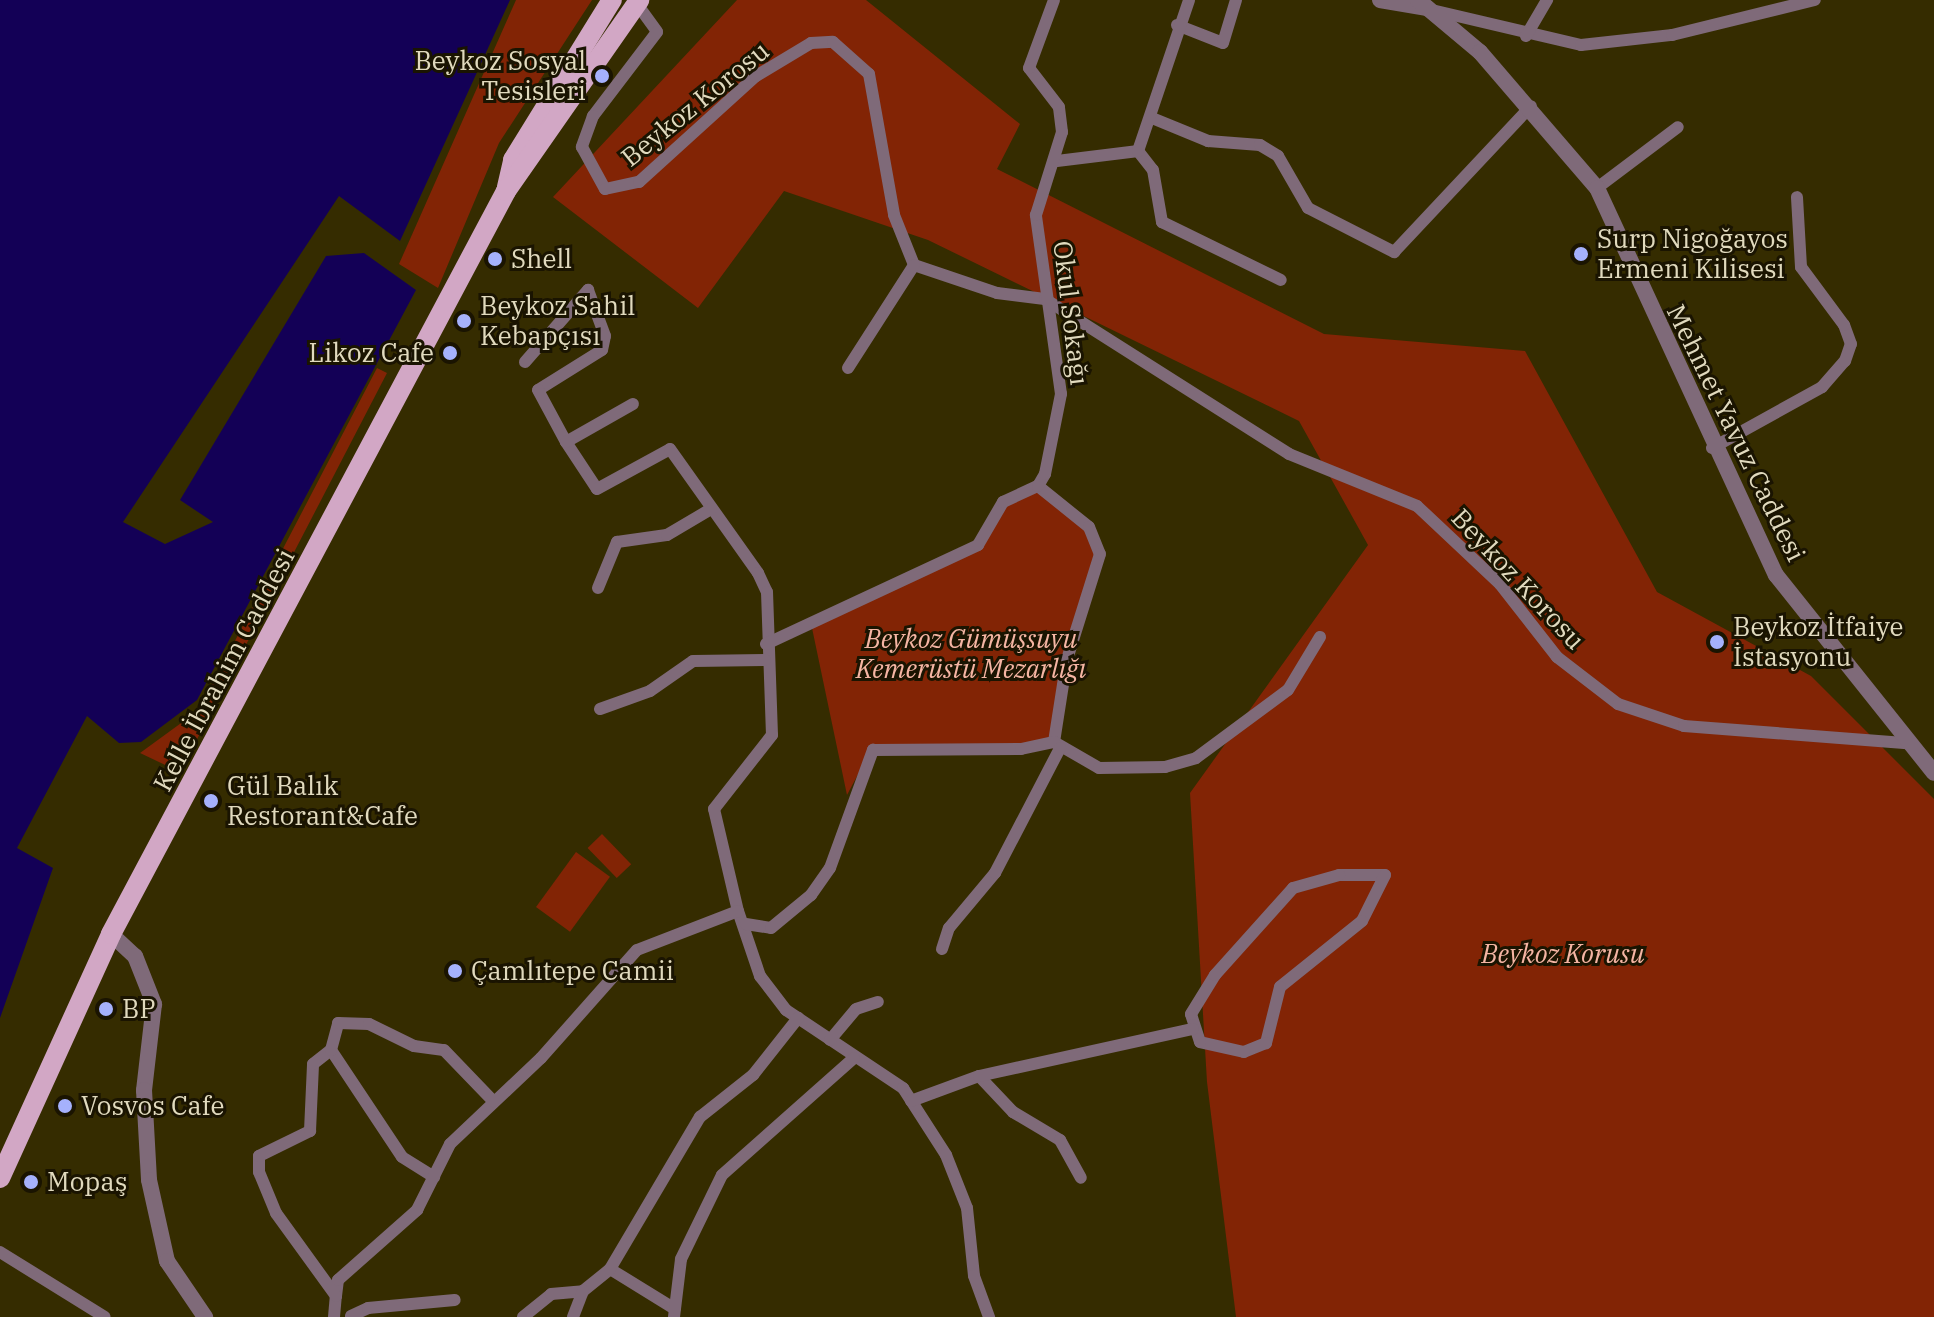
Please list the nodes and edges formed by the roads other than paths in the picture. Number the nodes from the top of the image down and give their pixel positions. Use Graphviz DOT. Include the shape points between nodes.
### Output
graph roads {
  1 [pos="612,0"];
  2 [pos="1054,0"];
  3 [pos="1189,0"];
  4 [pos="1236,0"];
  5 [pos="1380,0"];
  6 [pos="1547,0"];
  7 [pos="1815,0"];
  8 [pos="638,2"];
  9 [pos="1422,4"];
  10 [pos="1177,25"];
  11 [pos="1526,36"];
  12 [pos="1531,106"];
  13 [pos="1152,118"];
  14 [pos="1678,127"];
  15 [pos="1138,151"];
  16 [pos="1057,161"];
  17 [pos="1597,188"];
  18 [pos="506,191"];
  19 [pos="1797,197"];
  20 [pos="914,265"];
  21 [pos="1281,280"];
  22 [pos="1045,299"];
  23 [pos="525,362"];
  24 [pos="848,368"];
  25 [pos="633,404"];
  26 [pos="566,442"];
  27 [pos="1712,448"];
  28 [pos="1038,486"];
  29 [pos="711,509"];
  30 [pos="598,588"];
  31 [pos="1320,637"];
  32 [pos="766,644"];
  33 [pos="765,660"];
  34 [pos="600,709"];
  35 [pos="1907,743"];
  36 [pos="1057,745"];
  37 [pos="1934,773"];
  38 [pos="738,911"];
  39 [pos="746,924"];
  40 [pos="111,934"];
  41 [pos="942,949"];
  42 [pos="878,1002"];
  43 [pos="798,1018"];
  44 [pos="1193,1029"];
  45 [pos="830,1040"];
  46 [pos="331,1050"];
  47 [pos="854,1058"];
  48 [pos="979,1076"];
  49 [pos="493,1101"];
  50 [pos="911,1101"];
  51 [pos="434,1177"];
  52 [pos="0,1178"];
  53 [pos="1081,1178"];
  54 [pos="0,1252"];
  55 [pos="610,1269"];
  56 [pos="583,1291"];
  57 [pos="455,1300"];
  58 [pos="335,1307"];
  59 [pos="674,1313"];
  60 [pos="105,1317"];
  61 [pos="205,1317"];
  62 [pos="352,1317"];
  63 [pos="523,1317"];
  64 [pos="573,1317"];
  65 [pos="989,1317"];
  1 -- 18 [label="main road, Kelle İbrahim Caddesi" via="513,160"];
  2 -- 16 [label="street, Okul Sokağı" via="1029,68 1059,107"];
  3 -- 10 [label="street"];
  4 -- 10 [label="street" via="1223,43"];
  5 -- 9 [label="street"];
  6 -- 11 [label="street"];
  7 -- 11 [label="street" via="1781,14 1628,43 1581,45"];
  8 -- 18 [label="main road, Kelle İbrahim Caddesi"];
  8 -- 20 [label="street, Beykoz Korosu" via="657,32 593,116 582,147 605,189 639,182 756,76 811,43 833,42 869,74 894,215"];
  9 -- 11 [label="street"];
  9 -- 12 [label="street, Mehmet Yavuz Caddesi"];
  10 -- 13 [label="street"];
  12 -- 13 [label="street" via="1394,252 1308,208 1278,156 1260,145 1208,141"];
  12 -- 17 [label="street, Mehmet Yavuz Caddesi"];
  13 -- 15 [label="street"];
  14 -- 17 [label="street"];
  15 -- 16 [label="street"];
  15 -- 21 [label="street" via="1153,170 1162,222"];
  16 -- 22 [label="street, Okul Sokağı" via="1036,215"];
  17 -- 27 [label="street, Mehmet Yavuz Caddesi"];
  18 -- 40 [label="main road, Kelle İbrahim Caddesi"];
  19 -- 27 [label="street" via="1801,267 1844,325 1851,344 1845,361 1822,387"];
  20 -- 22 [label="street" via="997,293"];
  20 -- 24 [label="street"];
  22 -- 28 [label="street, Okul Sokağı" via="1061,394"];
  22 -- 35 [label="street, Beykoz Korosu" via="1289,454 1417,506 1500,584 1557,657 1618,704 1684,726"];
  23 -- 26 [label="street" via="588,290 605,336 602,350 538,390"];
  25 -- 26 [label="street"];
  26 -- 29 [label="street" via="597,489 670,449"];
  27 -- 35 [label="street, Mehmet Yavuz Caddesi" via="1776,575"];
  28 -- 32 [label="street" via="1003,502 978,545"];
  28 -- 36 [label="street" via="1089,527 1100,554 1067,659"];
  29 -- 30 [label="street" via="667,535 617,542"];
  29 -- 32 [label="street" via="767,592"];
  31 -- 36 [label="street" via="1288,690 1196,758 1165,767 1099,768"];
  32 -- 33 [label="street"];
  33 -- 34 [label="street" via="693,661 650,691"];
  33 -- 38 [label="street" via="772,735 714,809"];
  35 -- 37 [label="street, Mehmet Yavuz Caddesi"];
  36 -- 39 [label="street" via="873,750 830,868 811,895 771,928"];
  36 -- 41 [label="street" via="995,873 949,928"];
  38 -- 39 [label="street"];
  38 -- 49 [label="street" via="637,950"];
  39 -- 43 [label="street" via="760,976"];
  40 -- 52 [label="main road, Kelle İbrahim Caddesi"];
  40 -- 61 [label="street" via="135,956 154,1004 144,1090 149,1180 167,1261"];
  42 -- 45 [label="street" via="856,1009"];
  43 -- 45 [label="street"];
  43 -- 55 [label="street" via="753,1075 700,1117"];
  44 -- 44 [label="street" via="1191,1014 1215,975 1293,888 1339,875 1385,875 1362,921 1280,987 1275,1027 1259,1049 1212,1048"];
  44 -- 48 [label="street"];
  45 -- 47 [label="street"];
  46 -- 49 [label="street" via="338,1023 369,1024 414,1046 444,1050"];
  46 -- 51 [label="street" via="402,1157"];
  46 -- 58 [label="street" via="313,1064 310,1131 259,1156 259,1172 276,1213"];
  47 -- 50 [label="street" via="903,1088"];
  47 -- 59 [label="street" via="722,1175 681,1259"];
  48 -- 50 [label="street"];
  48 -- 53 [label="street" via="1013,1112 1060,1140"];
  49 -- 51 [label="street" via="450,1144"];
  50 -- 65 [label="street" via="946,1155 967,1208 974,1276"];
  51 -- 58 [label="street" via="417,1210 338,1280"];
  54 -- 60 [label="street"];
  55 -- 56 [label="street"];
  55 -- 59 [label="street"];
  56 -- 63 [label="street" via="551,1294"];
  56 -- 64 [label="street"];
  57 -- 62 [label="street" via="368,1308"];
  58 -- 62 [label="street"];
}
